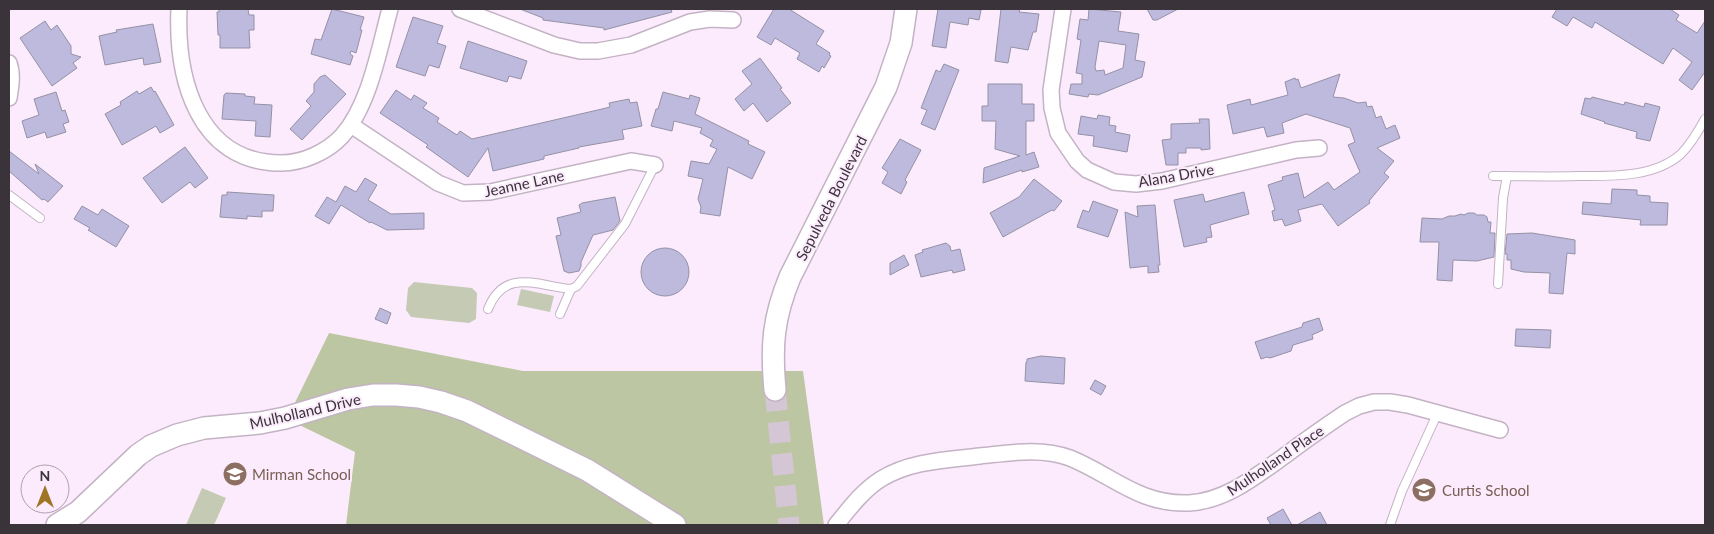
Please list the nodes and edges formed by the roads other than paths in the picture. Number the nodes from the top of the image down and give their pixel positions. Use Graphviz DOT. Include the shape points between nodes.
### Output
graph roads {
  1 [pos="179,9"];
  2 [pos="390,9"];
  3 [pos="460,9"];
  4 [pos="906,9"];
  5 [pos="1063,9"];
  6 [pos="733,20"];
  7 [pos="9,63"];
  8 [pos="9,98"];
  9 [pos="1705,119"];
  10 [pos="351,125"];
  11 [pos="1319,148"];
  12 [pos="655,165"];
  13 [pos="1493,176"];
  14 [pos="1507,176"];
  15 [pos="9,195"];
  16 [pos="40,218"];
  17 [pos="1498,284"];
  18 [pos="571,289"];
  19 [pos="488,310"];
  20 [pos="560,314"];
  21 [pos="775,390"];
  22 [pos="1436,417"];
  23 [pos="1500,430"];
  24 [pos="57,525"];
  25 [pos="675,525"];
  26 [pos="836,525"];
  27 [pos="1390,525"];
  1 -- 10 [label="street" via="184,77 193,106 210,132 235,152 272,163 298,161 329,149"];
  2 -- 10 [label="street" via="367,93"];
  3 -- 6 [label="street" via="554,45 580,51 631,45 690,22"];
  4 -- 21 [label="main road, Sepulveda Boulevard" via="900,43 886,87 783,296 774,330"];
  5 -- 11 [label="street, Alana Drive" via="1051,90 1052,108 1058,133 1087,170 1114,182 1136,184"];
  7 -- 8 [label="street"];
  9 -- 14 [label="lane" via="1681,154 1654,169 1610,176"];
  10 -- 12 [label="street, Jeanne Lane" via="438,184 463,192 490,192 631,160"];
  12 -- 18 [label="lane" via="625,224 584,278"];
  13 -- 14 [label="lane"];
  14 -- 17 [label="lane"];
  15 -- 16 [label="lane"];
  18 -- 19 [label="lane" via="523,281 498,292"];
  18 -- 20 [label="lane"];
  22 -- 23 [label="street, Mulholland Place"];
  22 -- 26 [label="street, Mulholland Place" via="1390,402 1359,406 1238,488 1208,500 1190,503 1155,500 1069,458 1052,453 1017,452 914,465 880,479 864,492"];
  22 -- 27 [label="lane"];
  24 -- 25 [label="main road, Mulholland Drive" via="78,512 138,455 177,434 286,418 348,399 396,395 419,397 467,411 587,470"];
}
